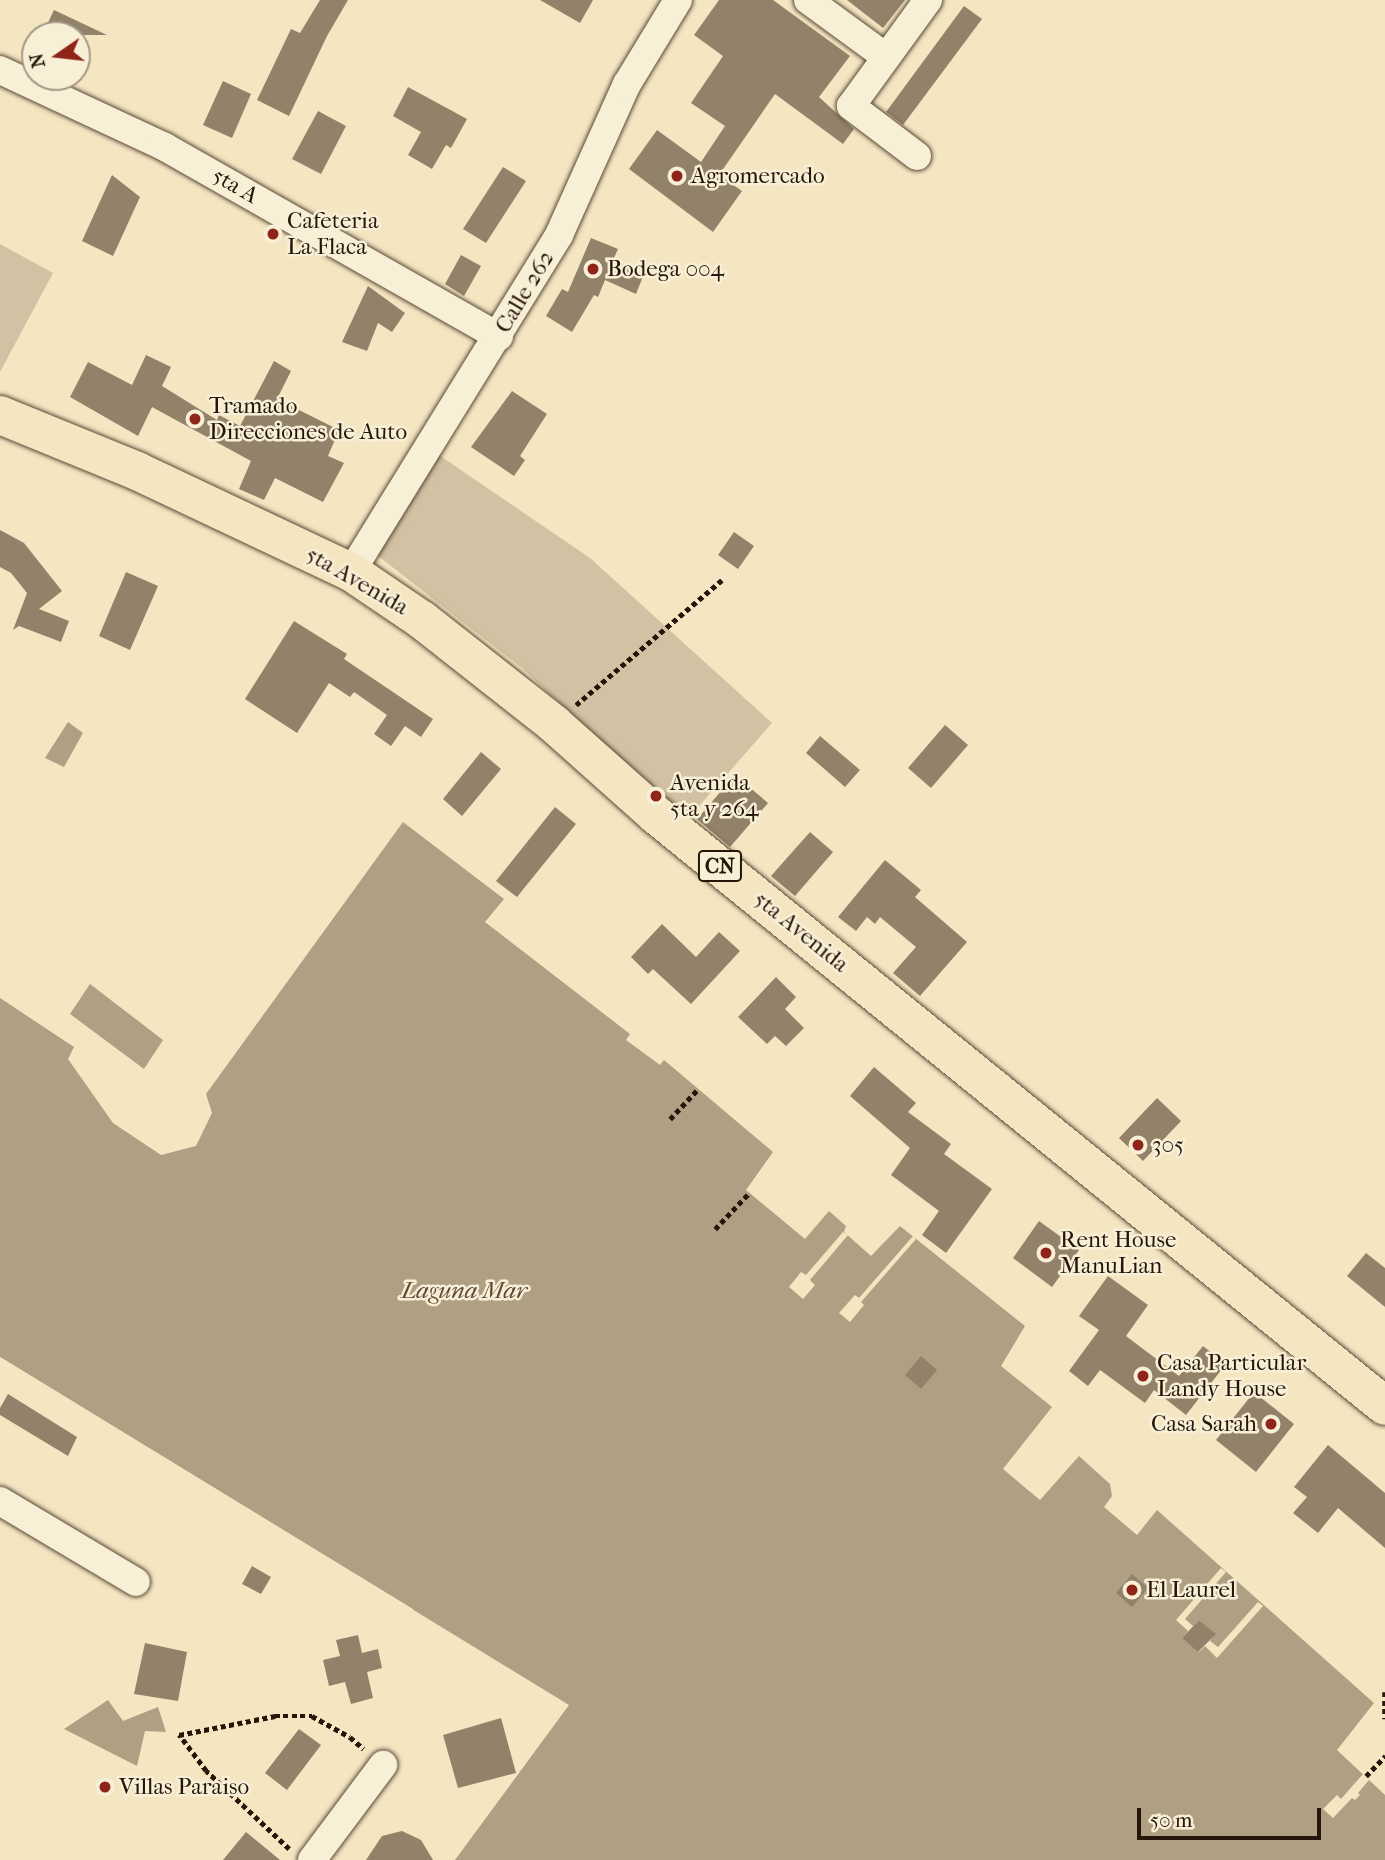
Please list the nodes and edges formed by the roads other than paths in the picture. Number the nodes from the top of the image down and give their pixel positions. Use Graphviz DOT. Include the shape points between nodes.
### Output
graph roads {
  1 [pos="678,0"];
  2 [pos="808,0"];
  3 [pos="928,0"];
  4 [pos="886,57"];
  5 [pos="0,71"];
  6 [pos="917,156"];
  7 [pos="499,337"];
  8 [pos="0,415"];
  9 [pos="351,572"];
  10 [pos="1385,1406"];
  11 [pos="0,1501"];
  12 [pos="136,1582"];
  13 [pos="383,1766"];
  14 [pos="302,1856"];
  1 -- 7 [label="street, Calle 262" via="627,84 559,235"];
  2 -- 4 [label="street"];
  3 -- 4 [label="street"];
  4 -- 6 [label="street" via="851,106"];
  5 -- 7 [label="street, 5ta A" via="165,147"];
  7 -- 9 [label="street, Calle 262"];
  8 -- 9 [label="highway, 5ta Avenida / CN" via="137,471"];
  9 -- 10 [label="highway, 5ta Avenida / CN" via="422,620 554,724 666,823"];
  11 -- 12 [label="street"];
  13 -- 14 [label="street"];
}
